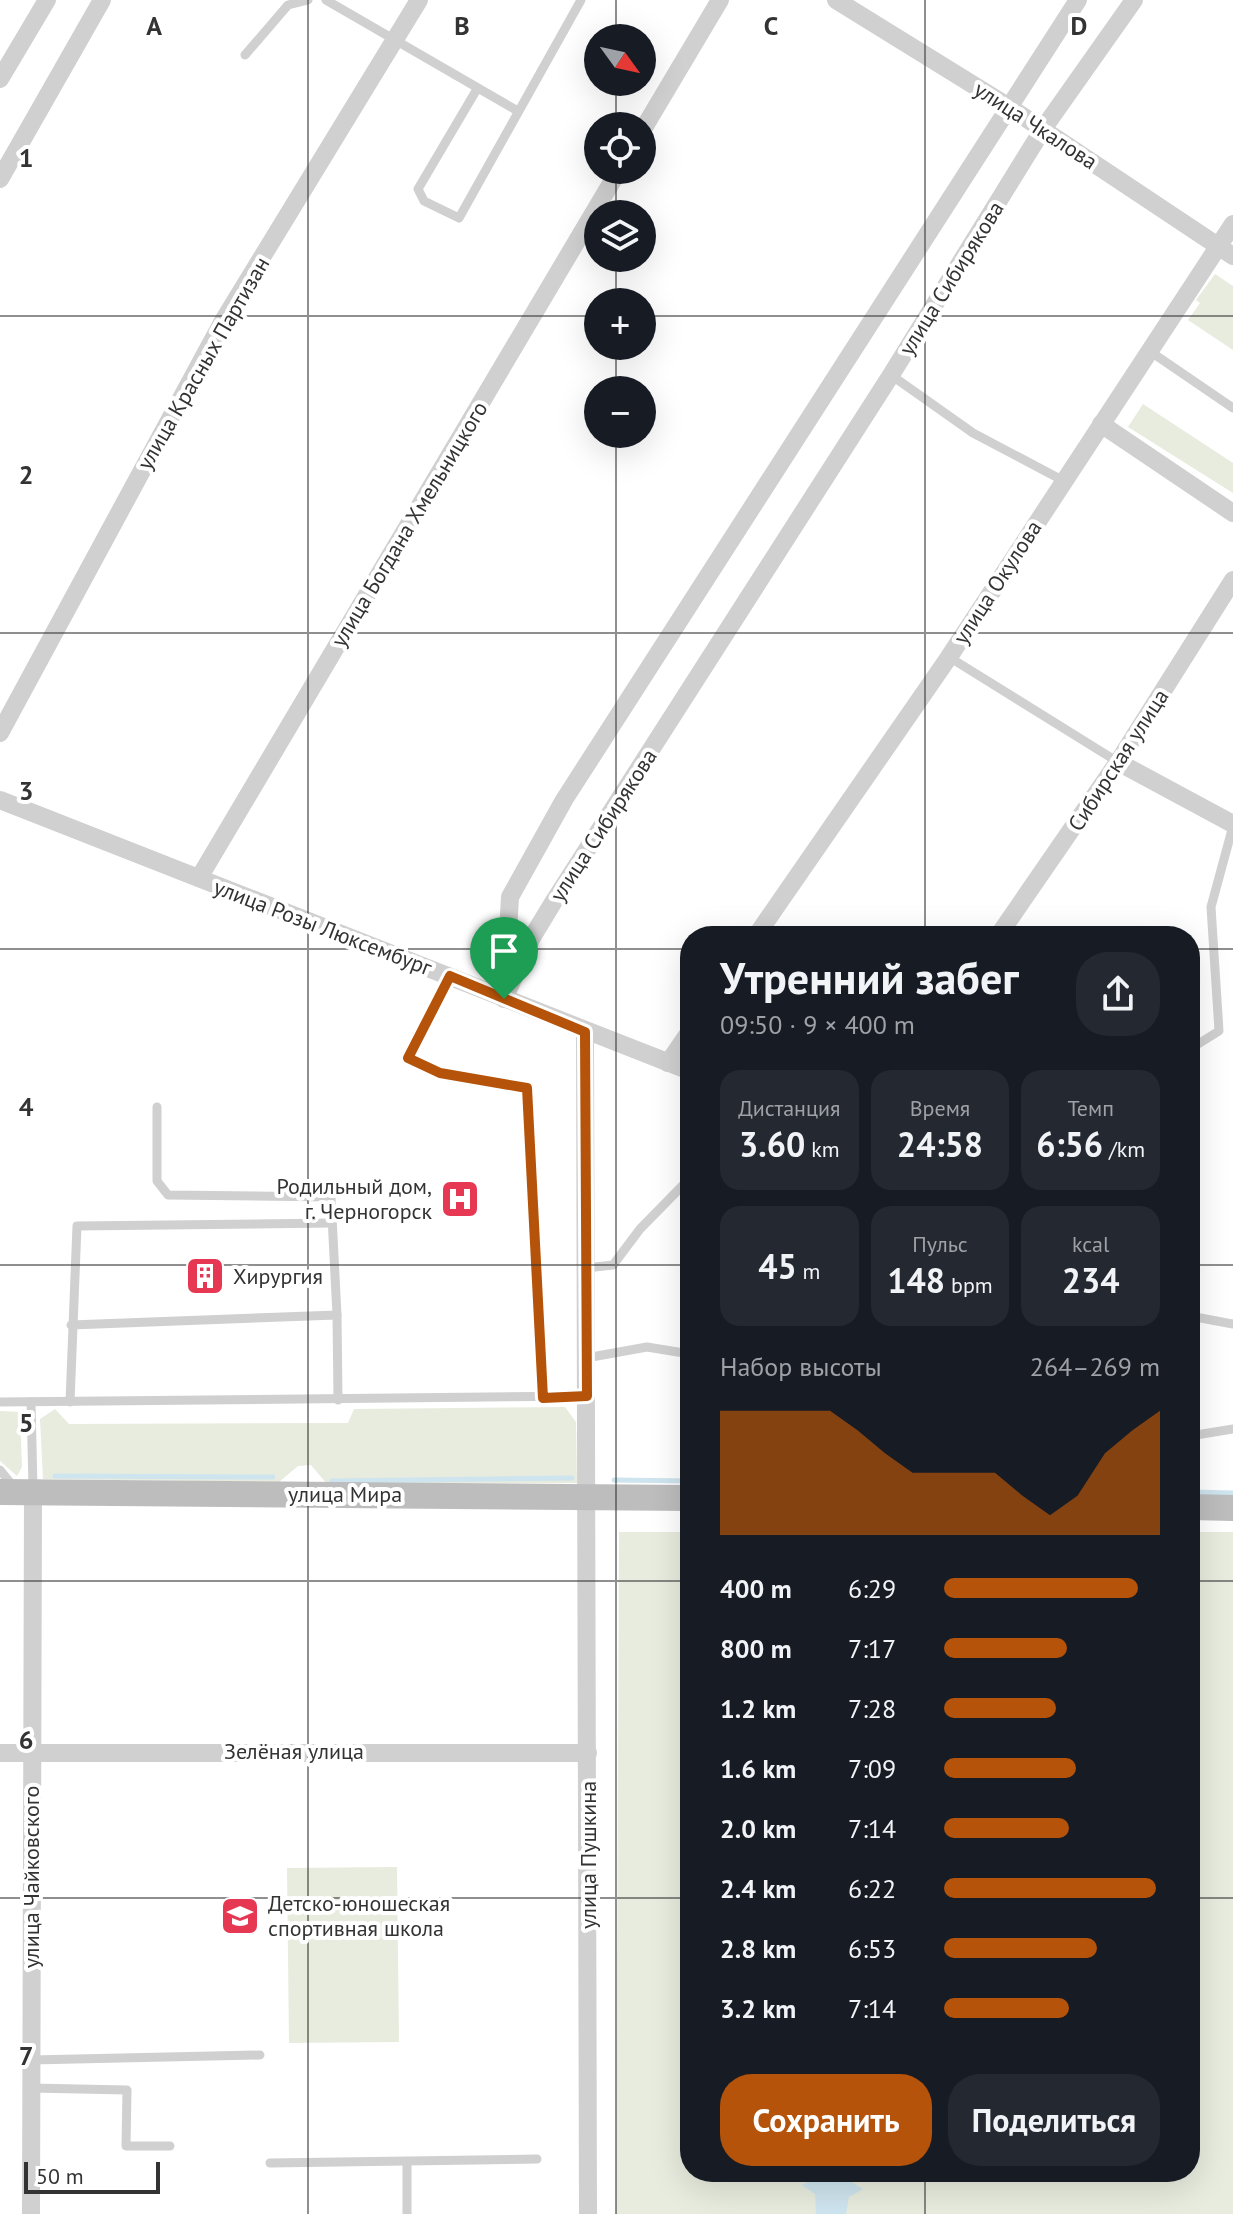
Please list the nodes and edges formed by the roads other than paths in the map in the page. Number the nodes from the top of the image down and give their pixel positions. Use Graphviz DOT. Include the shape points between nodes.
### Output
graph roads {
  1 [pos="47,0"];
  2 [pos="102,0"];
  3 [pos="308,0"];
  4 [pos="326,0"];
  5 [pos="419,0"];
  6 [pos="581,0"];
  7 [pos="720,0"];
  8 [pos="836,0"];
  9 [pos="1078,0"];
  10 [pos="1134,0"];
  11 [pos="398,39"];
  12 [pos="245,55"];
  13 [pos="0,79"];
  14 [pos="477,89"];
  15 [pos="1009,107"];
  16 [pos="516,110"];
  17 [pos="653,112"];
  18 [pos="1043,129"];
  19 [pos="0,179"];
  20 [pos="611,184"];
  21 [pos="1233,224"];
  22 [pos="1226,251"];
  23 [pos="1151,352"];
  24 [pos="891,375"];
  25 [pos="1233,408"];
  26 [pos="1101,424"];
  27 [pos="1062,480"];
  28 [pos="1233,513"];
  29 [pos="1233,580"];
  30 [pos="949,657"];
  31 [pos="0,733"];
  32 [pos="1118,762"];
  33 [pos="0,800"];
  34 [pos="1233,825"];
  35 [pos="199,878"];
  36 [pos="763,926"];
  37 [pos="1005,926"];
  38 [pos="450,976"];
  39 [pos="504,999"];
  40 [pos="585,1032"];
  41 [pos="1200,1043"];
  42 [pos="680,1046"];
  43 [pos="668,1063"];
  44 [pos="680,1067"];
  45 [pos="157,1107"];
  46 [pos="680,1188"];
  47 [pos="332,1223"];
  48 [pos="586,1268"];
  49 [pos="337,1315"];
  50 [pos="1200,1318"];
  51 [pos="1233,1324"];
  52 [pos="71,1325"];
  53 [pos="680,1352"];
  54 [pos="586,1358"];
  55 [pos="587,1396"];
  56 [pos="543,1398"];
  57 [pos="338,1400"];
  58 [pos="0,1402"];
  59 [pos="31,1402"];
  60 [pos="70,1402"];
  61 [pos="1233,1429"];
  62 [pos="1200,1434"];
  63 [pos="0,1470"];
  64 [pos="17,1492"];
  65 [pos="588,1496"];
  66 [pos="680,1498"];
  67 [pos="1200,1507"];
  68 [pos="1233,1508"];
  69 [pos="31,1752"];
  70 [pos="0,1753"];
  71 [pos="588,1753"];
  72 [pos="260,2055"];
  73 [pos="31,2060"];
  74 [pos="31,2088"];
  75 [pos="170,2146"];
  76 [pos="537,2159"];
  77 [pos="270,2163"];
  78 [pos="407,2163"];
  79 [pos="31,2214"];
  80 [pos="407,2214"];
  81 [pos="588,2214"];
  1 -- 13 [label="street"];
  2 -- 19 [label="street"];
  3 -- 12 [label="lane" via="288,5"];
  4 -- 11 [label="lane"];
  5 -- 11 [label="street, улица Красных Партизан"];
  6 -- 16 [label="lane"];
  7 -- 17 [label="street"];
  8 -- 15 [label="street, улица Чкалова"];
  9 -- 15 [label="street, улица Сибирякова"];
  10 -- 18 [label="street, улица Сибирякова"];
  11 -- 14 [label="lane"];
  11 -- 31 [label="street, улица Красных Партизан" via="223,321"];
  14 -- 16 [label="lane"];
  14 -- 16 [label="lane" via="418,189 424,201 459,218"];
  15 -- 18 [label="street, улица Чкалова"];
  15 -- 39 [label="street, улица Сибирякова" via="564,800 510,897"];
  18 -- 22 [label="street, улица Чкалова"];
  18 -- 24 [label="street, улица Сибирякова"];
  20 -- 35 [label="street, улица Богдана Хмельницкого"];
  21 -- 22 [label="street, улица Окулова"];
  22 -- 23 [label="street, улица Окулова"];
  23 -- 25 [label="lane"];
  23 -- 26 [label="street, улица Окулова"];
  24 -- 27 [label="lane" via="973,433"];
  24 -- 39 [label="street, улица Сибирякова" via="539,926"];
  26 -- 27 [label="street, улица Окулова"];
  26 -- 28 [label="street"];
  27 -- 30 [label="street, улица Окулова"];
  29 -- 32 [label="street, Сибирская улица"];
  30 -- 32 [label="lane"];
  30 -- 36 [label="street, улица Окулова"];
  32 -- 34 [label="street"];
  32 -- 37 [label="street, Сибирская улица"];
  33 -- 35 [label="street, улица Розы Люксембург"];
  34 -- 41 [label="lane" via="1211,907 1219,1031"];
  35 -- 38 [label="street, улица Розы Люксембург"];
  38 -- 39 [label="street, улица Розы Люксембург"];
  38 -- 56 [label="lane" via="408,1058 440,1073 527,1088"];
  39 -- 40 [label="street, улица Розы Люксембург"];
  40 -- 43 [label="street, улица Розы Люксембург"];
  40 -- 48 [label="street, улица Пушкина"];
  42 -- 43 [label="street"];
  43 -- 44 [label="street, улица Розы Люксембург"];
  45 -- 47 [label="lane" via="157,1181 168,1195 331,1197"];
  46 -- 48 [label="lane" via="613,1265"];
  47 -- 49 [label="lane"];
  47 -- 52 [label="lane" via="77,1226"];
  48 -- 54 [label="street, улица Пушкина"];
  49 -- 52 [label="lane"];
  49 -- 57 [label="lane"];
  50 -- 51 [label="lane"];
  52 -- 60 [label="lane"];
  53 -- 54 [label="lane" via="647,1347"];
  54 -- 55 [label="street, улица Пушкина"];
  55 -- 56 [label="lane"];
  55 -- 65 [label="street, улица Пушкина"];
  56 -- 57 [label="lane"];
  57 -- 60 [label="lane"];
  58 -- 59 [label="lane"];
  59 -- 60 [label="lane"];
  59 -- 64 [label="lane"];
  61 -- 62 [label="lane"];
  63 -- 64 [label="lane"];
  64 -- 65 [label="main road, улица Мира"];
  64 -- 69 [label="street, улица Чайковского"];
  65 -- 66 [label="main road, улица Мира"];
  65 -- 71 [label="street, улица Пушкина"];
  67 -- 68 [label="main road"];
  69 -- 70 [label="street, Зелёная улица"];
  69 -- 71 [label="street, Зелёная улица"];
  69 -- 73 [label="street, улица Чайковского"];
  71 -- 81 [label="street, улица Пушкина"];
  72 -- 73 [label="lane"];
  73 -- 74 [label="street, улица Чайковского"];
  74 -- 75 [label="lane" via="127,2090 126,2146"];
  74 -- 79 [label="street, улица Чайковского"];
  76 -- 78 [label="lane"];
  77 -- 78 [label="lane"];
  78 -- 80 [label="lane"];
}
